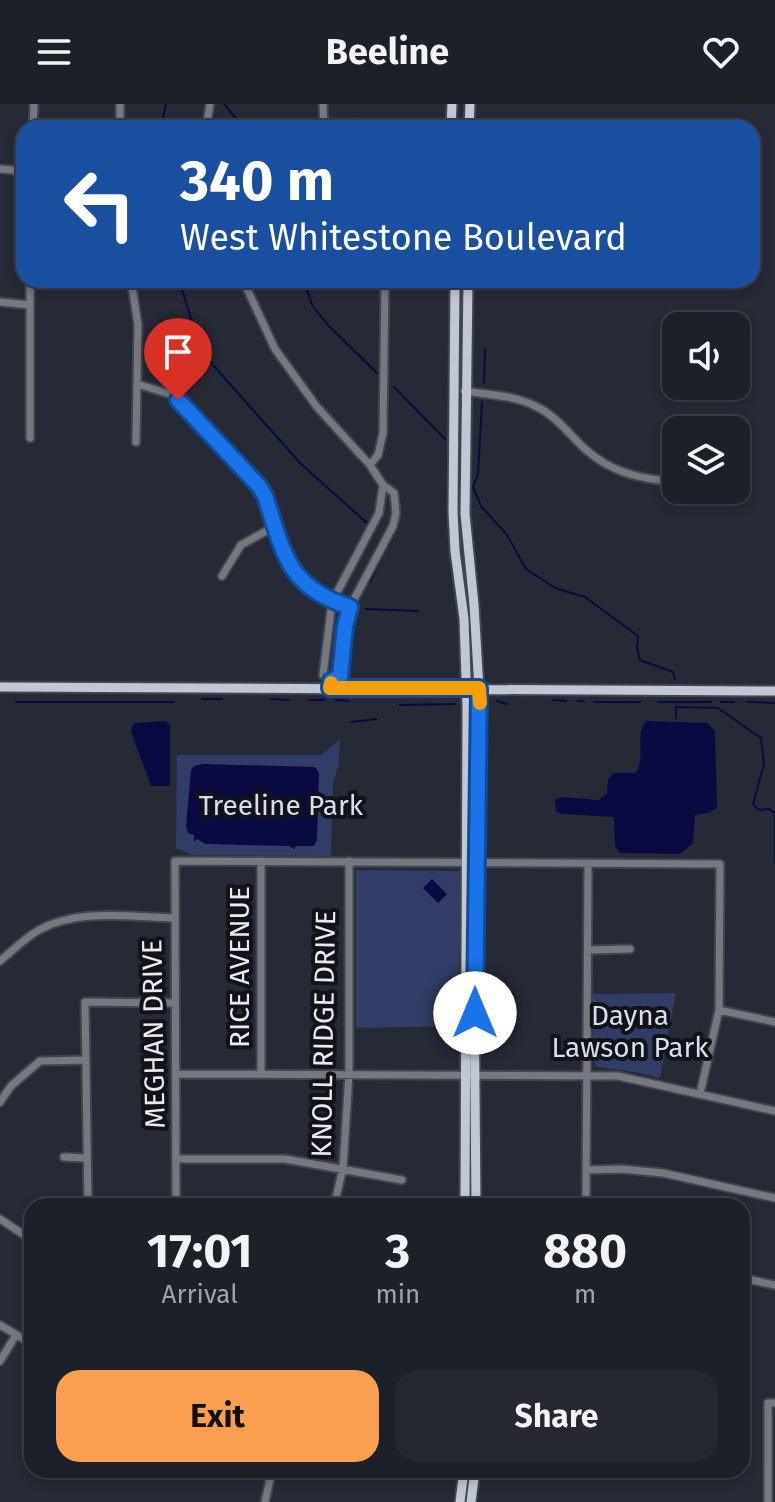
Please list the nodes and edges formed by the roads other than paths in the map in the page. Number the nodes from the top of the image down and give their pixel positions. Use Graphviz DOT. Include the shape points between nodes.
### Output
graph roads {
  1 [pos="30,288"];
  2 [pos="132,288"];
  3 [pos="247,288"];
  4 [pos="385,288"];
  5 [pos="455,288"];
  6 [pos="468,288"];
  7 [pos="0,302"];
  8 [pos="30,305"];
  9 [pos="137,384"];
  10 [pos="454,391"];
  11 [pos="466,391"];
  12 [pos="30,438"];
  13 [pos="136,442"];
  14 [pos="370,465"];
  15 [pos="662,481"];
  16 [pos="383,485"];
  17 [pos="275,526"];
  18 [pos="222,576"];
  19 [pos="332,602"];
  20 [pos="350,607"];
  21 [pos="331,684"];
  22 [pos="0,687"];
  23 [pos="466,688"];
  24 [pos="479,688"];
  25 [pos="775,691"];
  26 [pos="261,861"];
  27 [pos="349,861"];
  28 [pos="471,862"];
  29 [pos="588,863"];
  30 [pos="174,918"];
  31 [pos="630,949"];
  32 [pos="588,950"];
  33 [pos="0,961"];
  34 [pos="175,1003"];
  35 [pos="719,1010"];
  36 [pos="775,1022"];
  37 [pos="85,1060"];
  38 [pos="261,1073"];
  39 [pos="349,1073"];
  40 [pos="176,1074"];
  41 [pos="471,1074"];
  42 [pos="587,1075"];
  43 [pos="700,1094"];
  44 [pos="0,1102"];
  45 [pos="775,1111"];
  46 [pos="64,1157"];
  47 [pos="85,1158"];
  48 [pos="177,1159"];
  49 [pos="343,1168"];
  50 [pos="586,1170"];
  51 [pos="402,1180"];
  52 [pos="88,1198"];
  53 [pos="176,1198"];
  54 [pos="336,1198"];
  55 [pos="465,1198"];
  56 [pos="476,1198"];
  57 [pos="586,1198"];
  58 [pos="775,1198"];
  59 [pos="0,1219"];
  60 [pos="24,1235"];
  61 [pos="750,1280"];
  62 [pos="775,1285"];
  63 [pos="0,1325"];
  64 [pos="16,1335"];
  65 [pos="24,1340"];
  66 [pos="0,1361"];
  67 [pos="771,1403"];
  68 [pos="270,1478"];
  69 [pos="463,1478"];
  70 [pos="474,1478"];
  71 [pos="772,1487"];
  72 [pos="265,1502"];
  73 [pos="460,1502"];
  74 [pos="471,1502"];
  75 [pos="768,1502"];
  1 -- 8 [label="street"];
  2 -- 9 [label="street"];
  3 -- 14 [label="street" via="275,349 317,407"];
  4 -- 14 [label="street" via="383,433"];
  5 -- 10 [label="main road"];
  6 -- 11 [label="main road"];
  7 -- 8 [label="street"];
  8 -- 12 [label="street"];
  9 -- 13 [label="street"];
  9 -- 17 [label="street" via="178,400 259,486"];
  10 -- 11 [label="street"];
  10 -- 23 [label="main road" via="453,512"];
  11 -- 15 [label="street" via="526,402 551,415 610,467"];
  11 -- 24 [label="main road" via="465,514"];
  14 -- 16 [label="street"];
  16 -- 19 [label="street" via="379,513"];
  16 -- 20 [label="street" via="394,493 395,519"];
  17 -- 18 [label="street" via="241,545"];
  17 -- 19 [label="street" via="289,566"];
  19 -- 20 [label="street"];
  19 -- 21 [label="street" via="323,675"];
  20 -- 21 [label="street" via="340,677"];
  21 -- 22 [label="main road"];
  21 -- 23 [label="main road"];
  23 -- 24 [label="main road"];
  23 -- 28 [label="main road"];
  24 -- 25 [label="main road"];
  24 -- 28 [label="main road"];
  26 -- 27 [label="street"];
  26 -- 30 [label="street, MEGHAN DRIVE" via="175,861"];
  26 -- 38 [label="street, RICE AVENUE"];
  27 -- 28 [label="street"];
  27 -- 39 [label="street, KNOLL RIDGE DRIVE"];
  28 -- 29 [label="street"];
  28 -- 41 [label="main road"];
  29 -- 32 [label="street"];
  29 -- 35 [label="street" via="720,864"];
  30 -- 33 [label="street" via="99,916 61,922 39,930"];
  30 -- 34 [label="street, MEGHAN DRIVE"];
  31 -- 32 [label="street"];
  32 -- 42 [label="street"];
  34 -- 37 [label="street" via="85,1002"];
  34 -- 40 [label="street, MEGHAN DRIVE"];
  35 -- 36 [label="street"];
  35 -- 43 [label="street"];
  37 -- 44 [label="street" via="40,1061"];
  37 -- 47 [label="street"];
  38 -- 39 [label="street"];
  38 -- 40 [label="street"];
  39 -- 41 [label="street"];
  39 -- 49 [label="street, KNOLL RIDGE DRIVE"];
  40 -- 48 [label="street, MEGHAN DRIVE"];
  41 -- 42 [label="street"];
  41 -- 55 [label="main road"];
  41 -- 56 [label="main road"];
  42 -- 43 [label="street" via="618,1076"];
  42 -- 50 [label="street"];
  43 -- 45 [label="street"];
  46 -- 47 [label="street"];
  47 -- 52 [label="street"];
  48 -- 49 [label="street" via="285,1159"];
  48 -- 53 [label="street, MEGHAN DRIVE"];
  49 -- 51 [label="street"];
  49 -- 54 [label="street, KNOLL RIDGE DRIVE"];
  50 -- 57 [label="street"];
  50 -- 58 [label="street" via="663,1173"];
  59 -- 60 [label="street"];
  61 -- 62 [label="street"];
  63 -- 64 [label="street"];
  64 -- 65 [label="street"];
  64 -- 66 [label="street"];
  67 -- 71 [label="street"];
  68 -- 72 [label="street"];
  69 -- 73 [label="main road"];
  70 -- 74 [label="main road"];
  71 -- 75 [label="street"];
}
